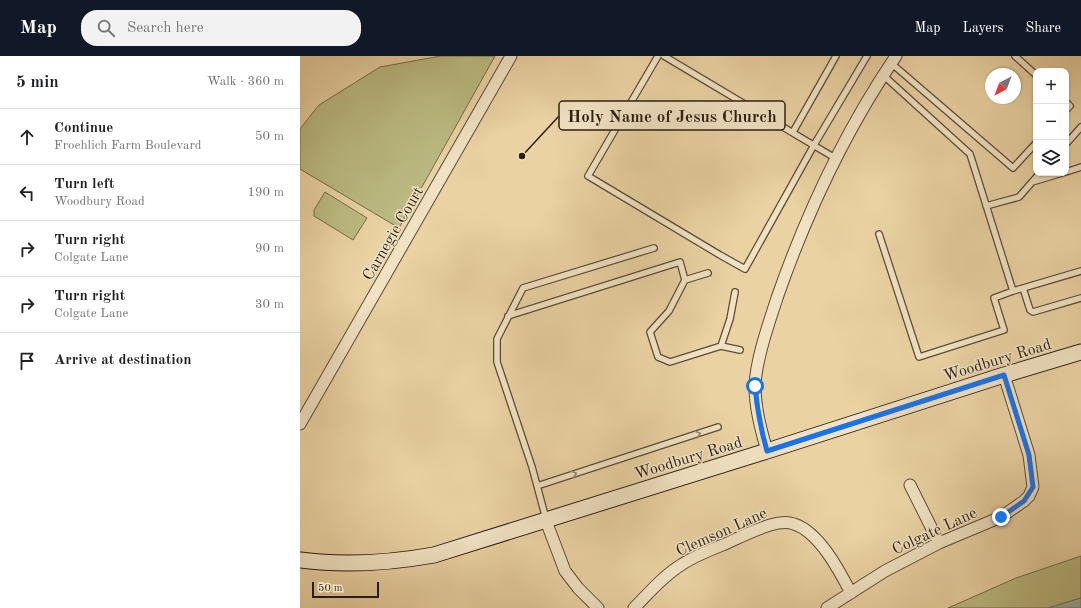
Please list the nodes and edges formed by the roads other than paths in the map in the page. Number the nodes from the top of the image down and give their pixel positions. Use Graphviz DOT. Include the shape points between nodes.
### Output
graph roads {
  1 [pos="511,56"];
  2 [pos="658,56"];
  3 [pos="664,56"];
  4 [pos="836,56"];
  5 [pos="867,56"];
  6 [pos="1015,56"];
  7 [pos="894,59"];
  8 [pos="1033,72"];
  9 [pos="883,75"];
  10 [pos="1081,127"];
  11 [pos="793,132"];
  12 [pos="1069,141"];
  13 [pos="814,145"];
  14 [pos="1033,146"];
  15 [pos="835,158"];
  16 [pos="1081,167"];
  17 [pos="1069,171"];
  18 [pos="1037,176"];
  19 [pos="1052,176"];
  20 [pos="1031,182"];
  21 [pos="986,206"];
  22 [pos="879,234"];
  23 [pos="654,248"];
  24 [pos="1081,271"];
  25 [pos="708,273"];
  26 [pos="685,280"];
  27 [pos="1023,288"];
  28 [pos="1013,291"];
  29 [pos="735,292"];
  30 [pos="1081,298"];
  31 [pos="508,316"];
  32 [pos="721,346"];
  33 [pos="740,350"];
  34 [pos="1081,352"];
  35 [pos="1004,375"];
  36 [pos="300,424"];
  37 [pos="718,427"];
  38 [pos="767,451"];
  39 [pos="910,485"];
  40 [pos="537,486"];
  41 [pos="546,520"];
  42 [pos="939,544"];
  43 [pos="300,560"];
  44 [pos="851,593"];
  45 [pos="598,608"];
  46 [pos="634,608"];
  47 [pos="827,608"];
  1 -- 36 [label="street, Carnegie Court"];
  2 -- 13 [label="lane" via="588,176 720,255 745,269"];
  3 -- 11 [label="lane"];
  4 -- 11 [label="lane"];
  5 -- 13 [label="lane"];
  6 -- 8 [label="lane"];
  7 -- 9 [label="street"];
  7 -- 14 [label="lane" via="1013,168"];
  9 -- 15 [label="street" via="858,114"];
  9 -- 21 [label="lane" via="970,154"];
  10 -- 12 [label="lane"];
  11 -- 13 [label="lane"];
  13 -- 15 [label="lane"];
  15 -- 38 [label="street" via="792,254 768,325 757,369 756,404"];
  16 -- 17 [label="lane"];
  18 -- 20 [label="lane"];
  19 -- 20 [label="lane"];
  20 -- 21 [label="lane" via="1019,197"];
  21 -- 28 [label="lane"];
  22 -- 28 [label="lane" via="919,357 1004,330 994,298"];
  23 -- 31 [label="lane" via="523,288"];
  24 -- 27 [label="lane"];
  25 -- 26 [label="lane"];
  26 -- 31 [label="lane" via="680,262"];
  26 -- 32 [label="lane" via="669,311 650,332 658,357 670,362"];
  27 -- 28 [label="lane"];
  27 -- 30 [label="lane" via="1033,312"];
  29 -- 32 [label="lane"];
  31 -- 40 [label="lane" via="497,339 497,362"];
  32 -- 33 [label="lane"];
  34 -- 35 [label="main road, Woodbury Road"];
  35 -- 38 [label="main road, Woodbury Road"];
  35 -- 42 [label="street, Colgate Lane" via="1029,455 1033,487 1024,501 1001,517"];
  40 -- 37 [label="lane, one-way"];
  38 -- 41 [label="main road, Woodbury Road"];
  39 -- 42 [label="street"];
  40 -- 41 [label="lane"];
  41 -- 43 [label="main road, Woodbury Road" via="434,555 407,560 342,564"];
  41 -- 45 [label="street" via="565,571"];
  42 -- 44 [label="street, Colgate Lane"];
  44 -- 46 [label="street, Clemson Lane" via="814,537 805,529 784,522 750,533 680,565"];
  44 -- 47 [label="street, Colgate Lane"];
}
